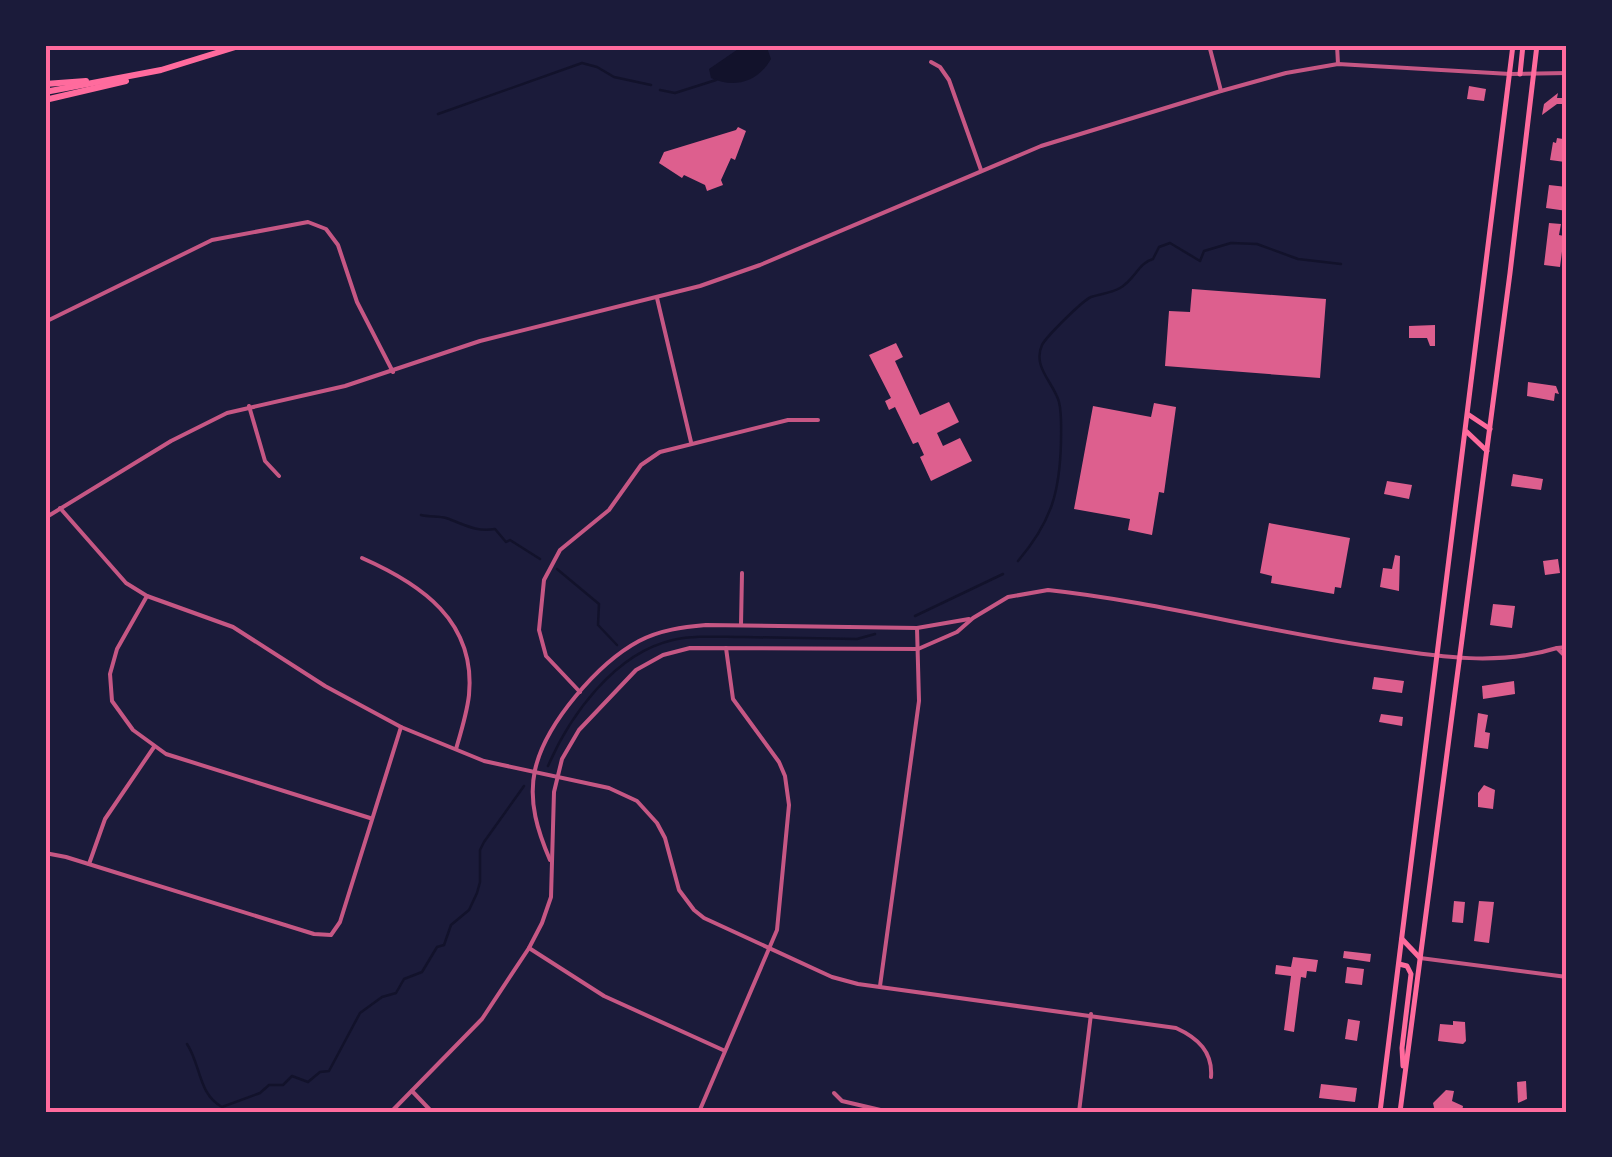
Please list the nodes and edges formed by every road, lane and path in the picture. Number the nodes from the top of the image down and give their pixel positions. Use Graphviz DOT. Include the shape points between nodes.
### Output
graph roads {
  1 [pos="242,45"];
  2 [pos="1209,45"];
  3 [pos="1337,45"];
  4 [pos="1513,45"];
  5 [pos="1523,45"];
  6 [pos="1537,45"];
  7 [pos="931,62"];
  8 [pos="1338,64"];
  9 [pos="161,70"];
  10 [pos="1567,73"];
  11 [pos="1510,74"];
  12 [pos="1520,74"];
  13 [pos="1535,75"];
  14 [pos="117,79"];
  15 [pos="45,84"];
  16 [pos="1221,91"];
  17 [pos="45,92"];
  18 [pos="45,100"];
  19 [pos="981,170"];
  20 [pos="658,298"];
  21 [pos="45,322"];
  22 [pos="393,372"];
  23 [pos="249,406"];
  24 [pos="1469,415"];
  25 [pos="818,420"];
  26 [pos="1490,430"];
  27 [pos="1466,432"];
  28 [pos="691,442"];
  29 [pos="1487,451"];
  30 [pos="279,476"];
  31 [pos="60,508"];
  32 [pos="45,518"];
  33 [pos="362,558"];
  34 [pos="742,573"];
  35 [pos="147,596"];
  36 [pos="973,618"];
  37 [pos="741,624"];
  38 [pos="917,628"];
  39 [pos="1567,647"];
  40 [pos="726,648"];
  41 [pos="1557,648"];
  42 [pos="918,650"];
  43 [pos="1438,656"];
  44 [pos="1458,658"];
  45 [pos="1567,658"];
  46 [pos="580,692"];
  47 [pos="401,727"];
  48 [pos="154,748"];
  49 [pos="456,749"];
  50 [pos="534,772"];
  51 [pos="557,776"];
  52 [pos="371,818"];
  53 [pos="45,853"];
  54 [pos="89,864"];
  55 [pos="552,865"];
  56 [pos="1402,939"];
  57 [pos="770,947"];
  58 [pos="529,948"];
  59 [pos="1420,958"];
  60 [pos="1398,964"];
  61 [pos="1567,977"];
  62 [pos="880,988"];
  63 [pos="1091,1014"];
  64 [pos="723,1050"];
  65 [pos="1211,1076"];
  66 [pos="1404,1079"];
  67 [pos="412,1091"];
  68 [pos="834,1093"];
  69 [pos="391,1112"];
  70 [pos="432,1112"];
  71 [pos="699,1112"];
  72 [pos="889,1112"];
  73 [pos="1078,1112"];
  74 [pos="1380,1112"];
  75 [pos="1400,1112"];
  1 -- 9 [label="highway"];
  2 -- 16 [label="street"];
  3 -- 8 [label="street"];
  4 -- 11 [label="main road"];
  5 -- 12 [label="main road"];
  6 -- 13 [label="main road"];
  7 -- 19 [label="street" via="948,80"];
  8 -- 11 [label="street"];
  8 -- 16 [label="street"];
  9 -- 14 [label="highway"];
  9 -- 18 [label="highway"];
  10 -- 13 [label="street"];
  11 -- 12 [label="street"];
  11 -- 24 [label="main road"];
  12 -- 13 [label="street"];
  13 -- 26 [label="main road"];
  14 -- 15 [label="highway"];
  14 -- 17 [label="highway"];
  16 -- 19 [label="street"];
  19 -- 20 [label="street" via="760,265"];
  20 -- 22 [label="street" via="480,341"];
  20 -- 28 [label="street"];
  21 -- 22 [label="street" via="212,240 308,222 338,244 357,302"];
  22 -- 23 [label="street"];
  23 -- 30 [label="street" via="265,461"];
  23 -- 31 [label="street" via="190,430"];
  24 -- 26 [label="main road"];
  24 -- 27 [label="main road"];
  25 -- 28 [label="street" via="788,420"];
  26 -- 29 [label="main road"];
  27 -- 29 [label="main road"];
  27 -- 43 [label="main road"];
  28 -- 46 [label="street" via="641,465 616,503 547,569 541,644"];
  29 -- 44 [label="main road"];
  31 -- 32 [label="street"];
  31 -- 35 [label="street" via="112,570"];
  33 -- 49 [label="street" via="424,591 457,632 469,694"];
  34 -- 37 [label="street"];
  35 -- 47 [label="street" via="233,627"];
  35 -- 48 [label="street" via="117,649 110,688 124,720"];
  36 -- 38 [label="street"];
  36 -- 42 [label="street"];
  36 -- 43 [label="street" via="1018,593 1048,590"];
  37 -- 38 [label="street"];
  37 -- 46 [label="street" via="656,634 624,651"];
  38 -- 42 [label="street"];
  39 -- 41 [label="street"];
  40 -- 42 [label="street"];
  40 -- 51 [label="street" via="676,651 636,670 571,740"];
  40 -- 57 [label="street" via="733,699 779,762 788,792 780,916"];
  41 -- 44 [label="street"];
  41 -- 45 [label="street"];
  42 -- 62 [label="street" via="919,702"];
  43 -- 44 [label="street"];
  43 -- 56 [label="main road"];
  44 -- 59 [label="main road"];
  46 -- 50 [label="street" via="551,729"];
  47 -- 49 [label="street"];
  47 -- 52 [label="street"];
  48 -- 52 [label="street"];
  48 -- 54 [label="street" via="105,820"];
  49 -- 50 [label="street"];
  50 -- 51 [label="street"];
  50 -- 55 [label="street" via="536,821"];
  51 -- 55 [label="street"];
  51 -- 57 [label="street" via="637,801 665,838 685,901 704,918"];
  52 -- 54 [label="street" via="331,935"];
  53 -- 54 [label="street"];
  55 -- 58 [label="street" via="547,912"];
  56 -- 59 [label="main road"];
  56 -- 60 [label="main road"];
  57 -- 62 [label="street" via="832,977"];
  57 -- 64 [label="street"];
  58 -- 64 [label="street" via="604,996"];
  58 -- 67 [label="street" via="482,1019"];
  59 -- 61 [label="street"];
  59 -- 66 [label="main road"];
  60 -- 66 [label="main road" via="1411,974"];
  60 -- 74 [label="main road"];
  62 -- 63 [label="street"];
  63 -- 65 [label="street" via="1185,1032 1208,1052"];
  63 -- 73 [label="street"];
  64 -- 71 [label="street"];
  66 -- 75 [label="main road"];
  67 -- 69 [label="street"];
  67 -- 70 [label="street"];
  68 -- 72 [label="street"];
}
